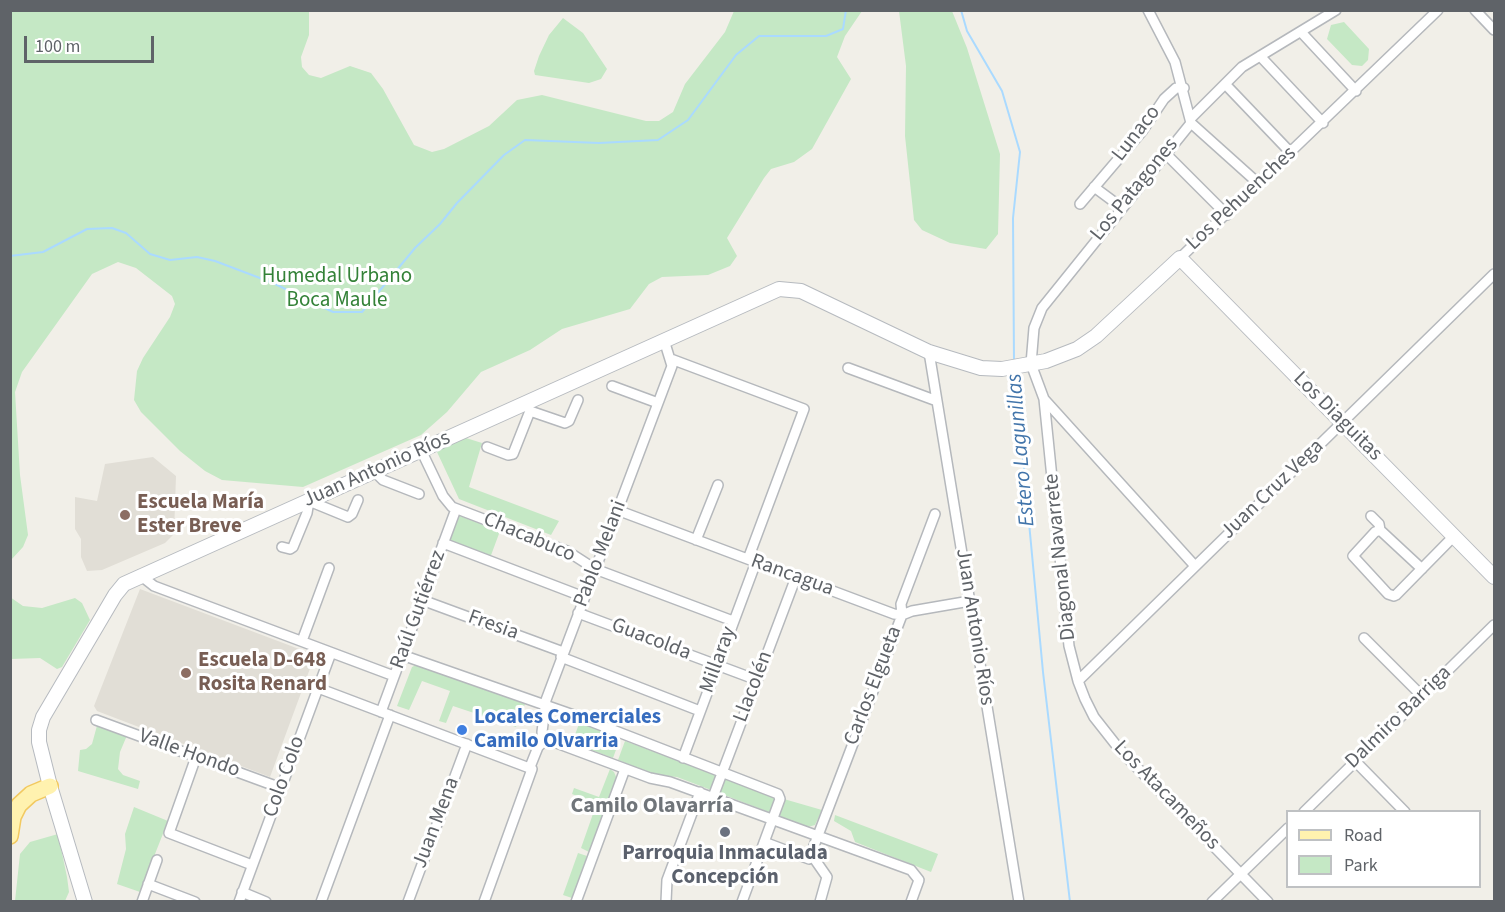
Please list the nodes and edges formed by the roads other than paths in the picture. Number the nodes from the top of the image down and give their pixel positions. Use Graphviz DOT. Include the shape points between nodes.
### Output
graph roads {
  1 [pos="1148,10"];
  2 [pos="1336,10"];
  3 [pos="1438,10"];
  4 [pos="1475,10"];
  5 [pos="1494,30"];
  6 [pos="1301,32"];
  7 [pos="1260,56"];
  8 [pos="1226,85"];
  9 [pos="1184,88"];
  10 [pos="1356,91"];
  11 [pos="1191,121"];
  12 [pos="1323,123"];
  13 [pos="1165,153"];
  14 [pos="1291,153"];
  15 [pos="1259,184"];
  16 [pos="1094,187"];
  17 [pos="1080,204"];
  18 [pos="1121,207"];
  19 [pos="1227,215"];
  20 [pos="1180,258"];
  21 [pos="1494,274"];
  22 [pos="664,340"];
  23 [pos="929,352"];
  24 [pos="672,359"];
  25 [pos="1025,365"];
  26 [pos="848,368"];
  27 [pos="612,386"];
  28 [pos="1044,399"];
  29 [pos="578,400"];
  30 [pos="937,401"];
  31 [pos="658,404"];
  32 [pos="528,407"];
  33 [pos="1342,422"];
  34 [pos="487,447"];
  35 [pos="421,450"];
  36 [pos="374,471"];
  37 [pos="718,485"];
  38 [pos="419,494"];
  39 [pos="358,500"];
  40 [pos="309,501"];
  41 [pos="456,508"];
  42 [pos="617,510"];
  43 [pos="935,514"];
  44 [pos="1371,516"];
  45 [pos="1380,530"];
  46 [pos="1454,536"];
  47 [pos="696,540"];
  48 [pos="443,543"];
  49 [pos="282,547"];
  50 [pos="752,560"];
  51 [pos="1195,566"];
  52 [pos="329,568"];
  53 [pos="595,569"];
  54 [pos="1422,569"];
  55 [pos="140,575"];
  56 [pos="796,577"];
  57 [pos="1494,577"];
  58 [pos="584,597"];
  59 [pos="422,600"];
  60 [pos="970,601"];
  61 [pos="578,613"];
  62 [pos="902,615"];
  63 [pos="733,621"];
  64 [pos="1494,625"];
  65 [pos="1364,638"];
  66 [pos="302,641"];
  67 [pos="331,653"];
  68 [pos="402,655"];
  69 [pos="562,655"];
  70 [pos="717,665"];
  71 [pos="394,676"];
  72 [pos="757,680"];
  73 [pos="1078,681"];
  74 [pos="318,688"];
  75 [pos="1422,696"];
  76 [pos="544,705"];
  77 [pos="700,711"];
  78 [pos="386,713"];
  79 [pos="96,720"];
  80 [pos="543,742"];
  81 [pos="467,744"];
  82 [pos="196,757"];
  83 [pos="682,758"];
  84 [pos="1356,762"];
  85 [pos="531,768"];
  86 [pos="625,769"];
  87 [pos="722,773"];
  88 [pos="51,786"];
  89 [pos="281,788"];
  90 [pos="699,792"];
  91 [pos="713,797"];
  92 [pos="1306,810"];
  93 [pos="1403,810"];
  94 [pos="773,819"];
  95 [pos="1286,829"];
  96 [pos="818,835"];
  97 [pos="10,836"];
  98 [pos="764,842"];
  99 [pos="810,857"];
  100 [pos="157,860"];
  101 [pos="252,865"];
  102 [pos="1240,874"];
  103 [pos="78,882"];
  104 [pos="148,884"];
  105 [pos="240,897"];
  106 [pos="74,902"];
  107 [pos="85,902"];
  108 [pos="142,902"];
  109 [pos="195,902"];
  110 [pos="266,902"];
  111 [pos="321,902"];
  112 [pos="408,902"];
  113 [pos="484,902"];
  114 [pos="576,902"];
  115 [pos="666,902"];
  116 [pos="742,902"];
  117 [pos="820,902"];
  118 [pos="911,902"];
  119 [pos="1019,902"];
  120 [pos="1212,902"];
  121 [pos="1268,902"];
  1 -- 9 [label="street, Los Patagones"];
  2 -- 6 [label="street"];
  3 -- 10 [label="street, Los Pehuenches"];
  4 -- 5 [label="street"];
  6 -- 7 [label="street"];
  6 -- 10 [label="street"];
  7 -- 8 [label="street" via="1242,67"];
  7 -- 12 [label="street"];
  8 -- 11 [label="street"];
  8 -- 14 [label="street"];
  9 -- 11 [label="street, Los Patagones"];
  9 -- 16 [label="street, Lunaco" via="1176,88 1164,99"];
  10 -- 12 [label="street, Los Pehuenches"];
  11 -- 13 [label="street, Los Patagones"];
  11 -- 15 [label="street"];
  12 -- 14 [label="street, Los Pehuenches"];
  13 -- 18 [label="street, Los Patagones"];
  13 -- 19 [label="street"];
  14 -- 15 [label="street, Los Pehuenches"];
  15 -- 19 [label="street, Los Pehuenches"];
  16 -- 17 [label="street, Lunaco"];
  16 -- 18 [label="street"];
  18 -- 25 [label="street, Los Patagones" via="1042,308"];
  19 -- 20 [label="street, Los Pehuenches"];
  20 -- 25 [label="street, Los Pehuenches" via="1086,343 1065,354"];
  20 -- 33 [label="street, Los Diaguitas"];
  21 -- 33 [label="street, Juan Cruz Vega"];
  22 -- 23 [label="street, Juan Antonio Ríos" via="787,288 801,291"];
  22 -- 24 [label="street"];
  22 -- 32 [label="street, Juan Antonio Ríos"];
  23 -- 25 [label="street, Juan Antonio Ríos" via="981,368"];
  23 -- 30 [label="street, Juan Antonio Ríos"];
  24 -- 31 [label="street, Pablo Melani"];
  24 -- 50 [label="street, Millaray" via="804,409"];
  25 -- 28 [label="street, Diagonal Navarrete"];
  26 -- 30 [label="street"];
  27 -- 31 [label="street"];
  28 -- 51 [label="street"];
  28 -- 73 [label="street, Diagonal Navarrete" via="1068,636"];
  29 -- 32 [label="street" via="565,423"];
  30 -- 60 [label="street, Juan Antonio Ríos"];
  31 -- 42 [label="street, Pablo Melani"];
  32 -- 34 [label="street" via="512,455"];
  32 -- 35 [label="street, Juan Antonio Ríos"];
  33 -- 46 [label="street, Los Diaguitas"];
  33 -- 51 [label="street, Juan Cruz Vega"];
  35 -- 36 [label="street, Juan Antonio Ríos"];
  35 -- 41 [label="street, Chacabuco" via="446,501"];
  36 -- 38 [label="street" via="383,480"];
  36 -- 40 [label="street, Juan Antonio Ríos"];
  37 -- 47 [label="street"];
  39 -- 40 [label="street" via="348,517"];
  40 -- 49 [label="street" via="293,546"];
  40 -- 55 [label="street, Juan Antonio Ríos"];
  41 -- 48 [label="street, Raúl Gutiérrez"];
  41 -- 53 [label="street, Chacabuco" via="567,551"];
  42 -- 47 [label="street, Rancagua"];
  42 -- 53 [label="street, Pablo Melani"];
  43 -- 62 [label="street, Carlos Elgueta" via="901,604"];
  44 -- 45 [label="street"];
  45 -- 54 [label="street"];
  45 -- 54 [label="street" via="1353,556 1388,594 1396,595"];
  46 -- 54 [label="street"];
  46 -- 57 [label="street, Los Diaguitas"];
  47 -- 50 [label="street, Rancagua"];
  48 -- 58 [label="street"];
  48 -- 59 [label="street, Raúl Gutiérrez"];
  50 -- 56 [label="street, Rancagua"];
  50 -- 63 [label="street, Millaray"];
  51 -- 73 [label="street, Juan Cruz Vega"];
  52 -- 66 [label="street"];
  53 -- 58 [label="street, Pablo Melani"];
  53 -- 63 [label="street, Chacabuco"];
  55 -- 66 [label="street" via="154,586"];
  55 -- 88 [label="street, Juan Antonio Ríos" via="115,595 43,717 39,742"];
  56 -- 62 [label="street, Rancagua"];
  56 -- 72 [label="street, Llacolén"];
  58 -- 61 [label="street, Pablo Melani"];
  59 -- 68 [label="street, Raúl Gutiérrez"];
  59 -- 69 [label="street, Fresia"];
  60 -- 62 [label="street"];
  60 -- 119 [label="street, Juan Antonio Ríos"];
  61 -- 69 [label="street, Pablo Melani"];
  61 -- 70 [label="street, Guacolda"];
  62 -- 96 [label="street, Carlos Elgueta"];
  63 -- 70 [label="street, Millaray"];
  64 -- 75 [label="street, Dalmiro Barriga"];
  65 -- 75 [label="street"];
  66 -- 67 [label="street"];
  67 -- 71 [label="street"];
  67 -- 74 [label="street, Colo Colo"];
  68 -- 71 [label="street, Raúl Gutiérrez"];
  68 -- 76 [label="street"];
  69 -- 76 [label="street, Pablo Melani"];
  69 -- 77 [label="street, Fresia"];
  70 -- 72 [label="street, Guacolda"];
  70 -- 77 [label="street, Millaray"];
  71 -- 78 [label="street, Raúl Gutiérrez"];
  72 -- 87 [label="street, Llacolén"];
  73 -- 102 [label="street, Los Atacameños" via="1105,733"];
  74 -- 78 [label="street"];
  74 -- 89 [label="street, Colo Colo"];
  75 -- 84 [label="street, Dalmiro Barriga"];
  76 -- 80 [label="street, Pablo Melani"];
  76 -- 83 [label="street"];
  77 -- 83 [label="street, Millaray"];
  78 -- 81 [label="street"];
  78 -- 111 [label="street, Raúl Gutiérrez"];
  79 -- 82 [label="street, Valle Hondo"];
  80 -- 85 [label="street, Pablo Melani"];
  80 -- 86 [label="street" via="551,741"];
  81 -- 85 [label="street"];
  81 -- 112 [label="street, Juan Mena"];
  82 -- 89 [label="street, Valle Hondo"];
  82 -- 101 [label="street" via="169,833"];
  83 -- 87 [label="street"];
  84 -- 92 [label="street, Dalmiro Barriga"];
  84 -- 93 [label="street"];
  85 -- 113 [label="street, Pablo Melani"];
  86 -- 90 [label="street"];
  86 -- 114 [label="street"];
  87 -- 91 [label="street, Llacolén"];
  87 -- 94 [label="street" via="779,795"];
  88 -- 97 [label="main road" via="31,794 19,805"];
  88 -- 103 [label="street, Juan Antonio Ríos"];
  89 -- 101 [label="street, Colo Colo"];
  90 -- 91 [label="street"];
  90 -- 115 [label="street" via="667,880"];
  91 -- 94 [label="street"];
  94 -- 96 [label="street"];
  94 -- 98 [label="street"];
  95 -- 102 [label="street"];
  96 -- 99 [label="street, Carlos Elgueta"];
  96 -- 118 [label="street" via="917,874 919,880"];
  98 -- 99 [label="street"];
  98 -- 116 [label="street"];
  99 -- 117 [label="street" via="827,877"];
  100 -- 104 [label="street"];
  101 -- 105 [label="street, Colo Colo"];
  102 -- 120 [label="street"];
  102 -- 121 [label="street, Los Atacameños"];
  103 -- 106 [label="street, Juan Antonio Ríos"];
  103 -- 107 [label="street, Juan Antonio Ríos"];
  104 -- 108 [label="street"];
  104 -- 109 [label="street"];
  105 -- 110 [label="street"];
}
